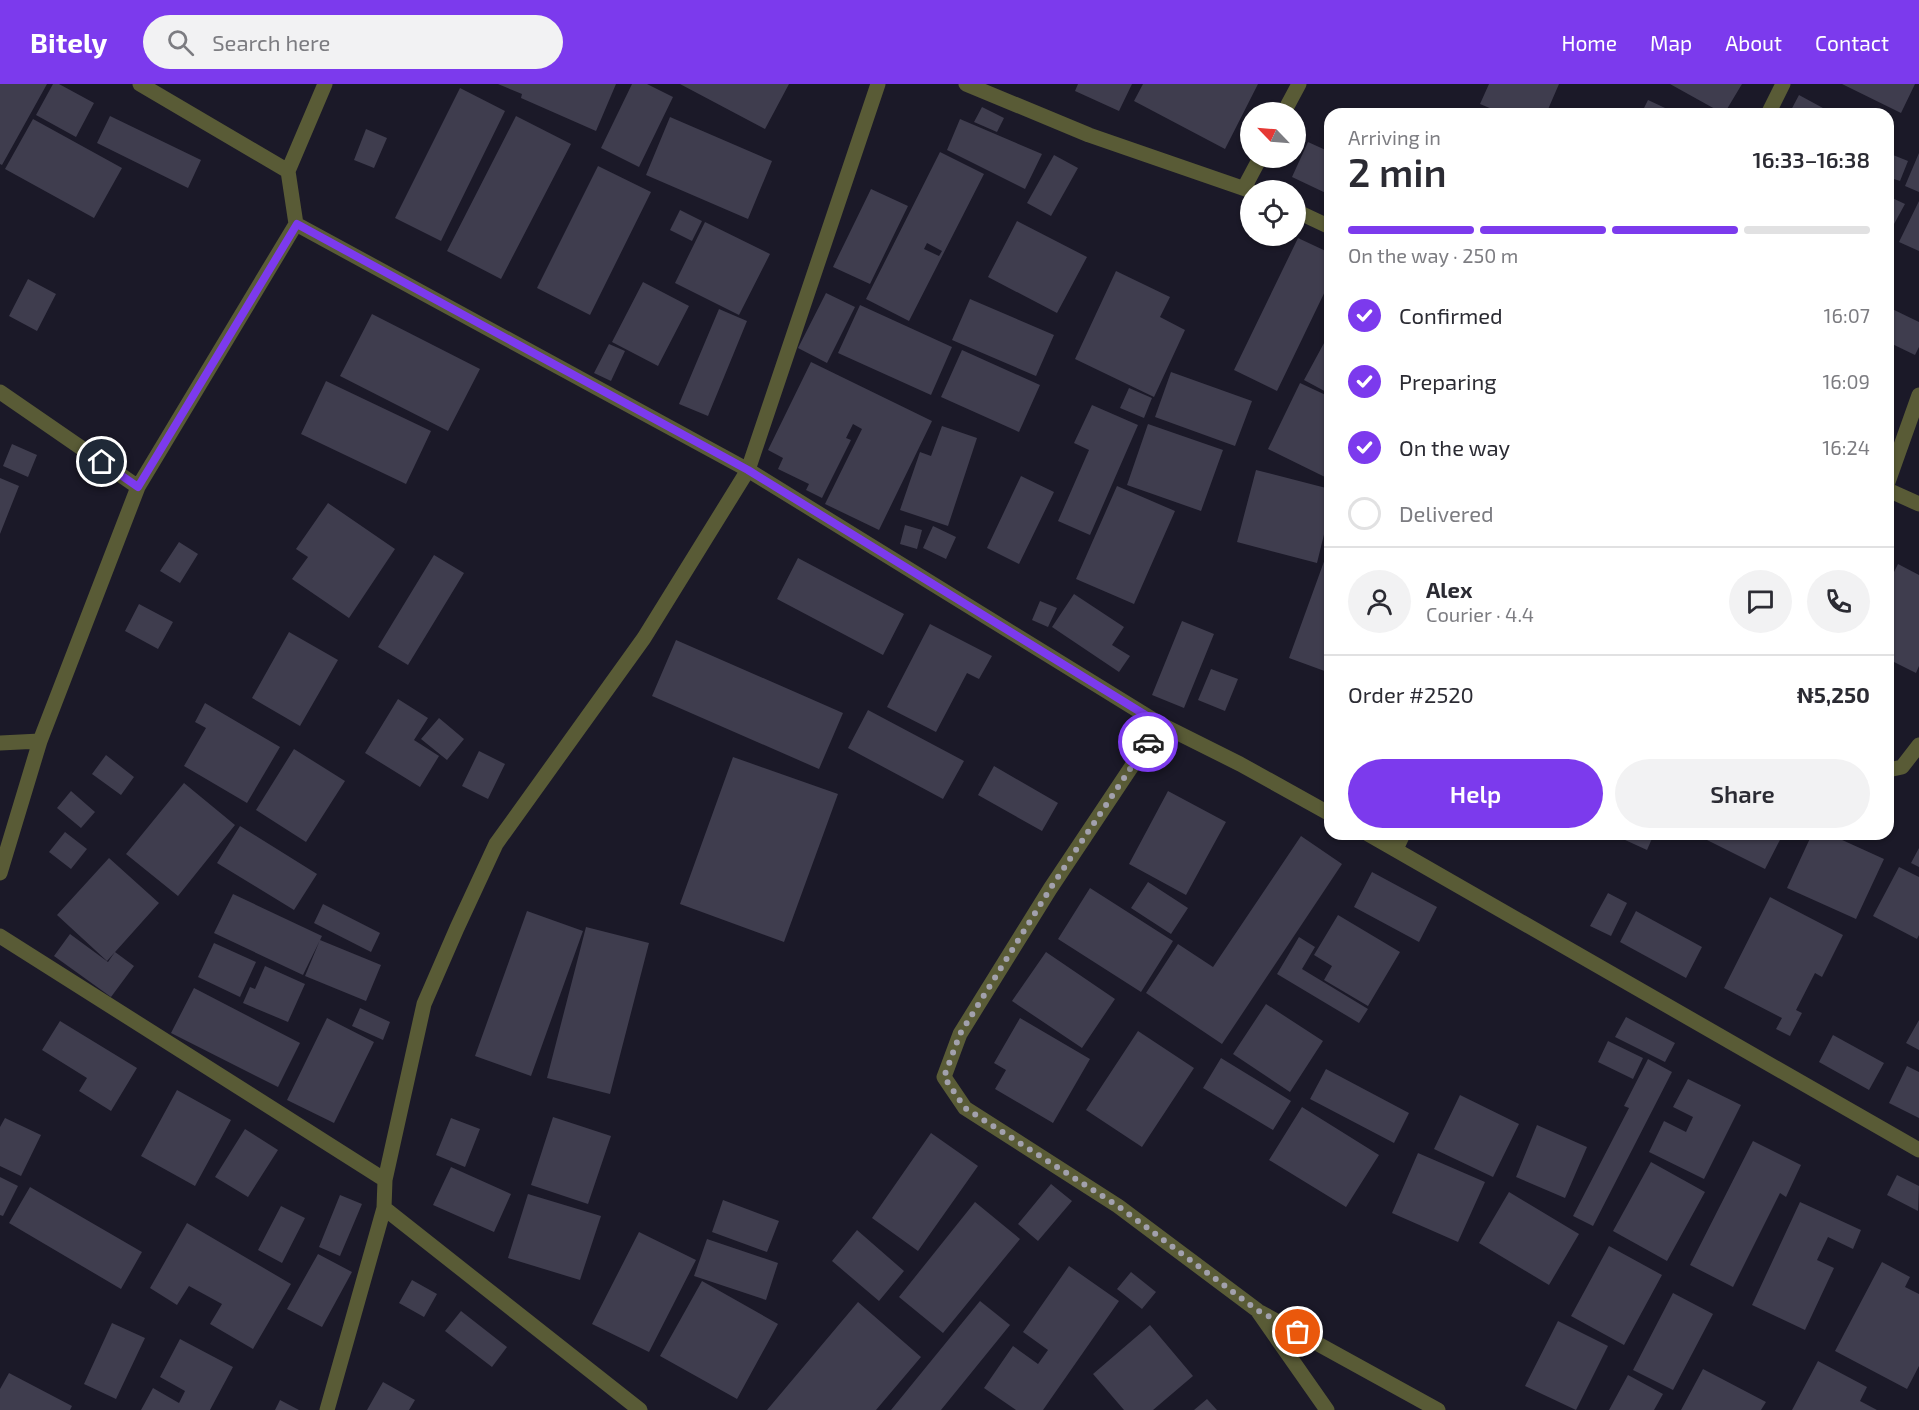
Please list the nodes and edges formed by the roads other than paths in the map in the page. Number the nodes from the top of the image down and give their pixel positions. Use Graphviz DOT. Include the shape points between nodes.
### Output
graph roads {
  1 [pos="140,84"];
  2 [pos="325,84"];
  3 [pos="878,84"];
  4 [pos="966,84"];
  5 [pos="1299,84"];
  6 [pos="1783,84"];
  7 [pos="1289,102"];
  8 [pos="1771,108"];
  9 [pos="288,171"];
  10 [pos="1240,187"];
  11 [pos="1306,216"];
  12 [pos="297,224"];
  13 [pos="1324,224"];
  14 [pos="0,392"];
  15 [pos="1919,394"];
  16 [pos="1894,465"];
  17 [pos="748,470"];
  18 [pos="138,487"];
  19 [pos="1894,493"];
  20 [pos="1919,504"];
  21 [pos="1160,724"];
  22 [pos="40,741"];
  23 [pos="0,743"];
  24 [pos="1919,746"];
  25 [pos="1894,769"];
  26 [pos="1324,810"];
  27 [pos="1379,840"];
  28 [pos="1400,840"];
  29 [pos="1396,849"];
  30 [pos="0,873"];
  31 [pos="0,936"];
  32 [pos="1919,1150"];
  33 [pos="386,1180"];
  34 [pos="384,1208"];
  35 [pos="1257,1310"];
  36 [pos="327,1410"];
  37 [pos="640,1410"];
  38 [pos="1327,1410"];
  39 [pos="1438,1410"];
  1 -- 9 [label="street"];
  2 -- 9 [label="street"];
  3 -- 17 [label="street"];
  4 -- 10 [label="street" via="1089,135"];
  5 -- 7 [label="street"];
  6 -- 8 [label="street"];
  9 -- 12 [label="street"];
  11 -- 13 [label="street"];
  12 -- 17 [label="street"];
  12 -- 18 [label="street"];
  14 -- 18 [label="street"];
  15 -- 16 [label="street"];
  17 -- 21 [label="street"];
  17 -- 33 [label="street" via="644,638 496,844 424,1005"];
  18 -- 22 [label="street"];
  19 -- 20 [label="street"];
  21 -- 26 [label="street"];
  21 -- 35 [label="street" via="960,1034 944,1077 965,1108 1118,1206"];
  22 -- 23 [label="street"];
  22 -- 30 [label="street"];
  24 -- 25 [label="street" via="1902,767"];
  27 -- 29 [label="street"];
  28 -- 29 [label="street"];
  29 -- 32 [label="street"];
  31 -- 33 [label="street"];
  33 -- 34 [label="street"];
  34 -- 36 [label="street"];
  34 -- 37 [label="street"];
  35 -- 38 [label="street"];
  35 -- 39 [label="street"];
}
